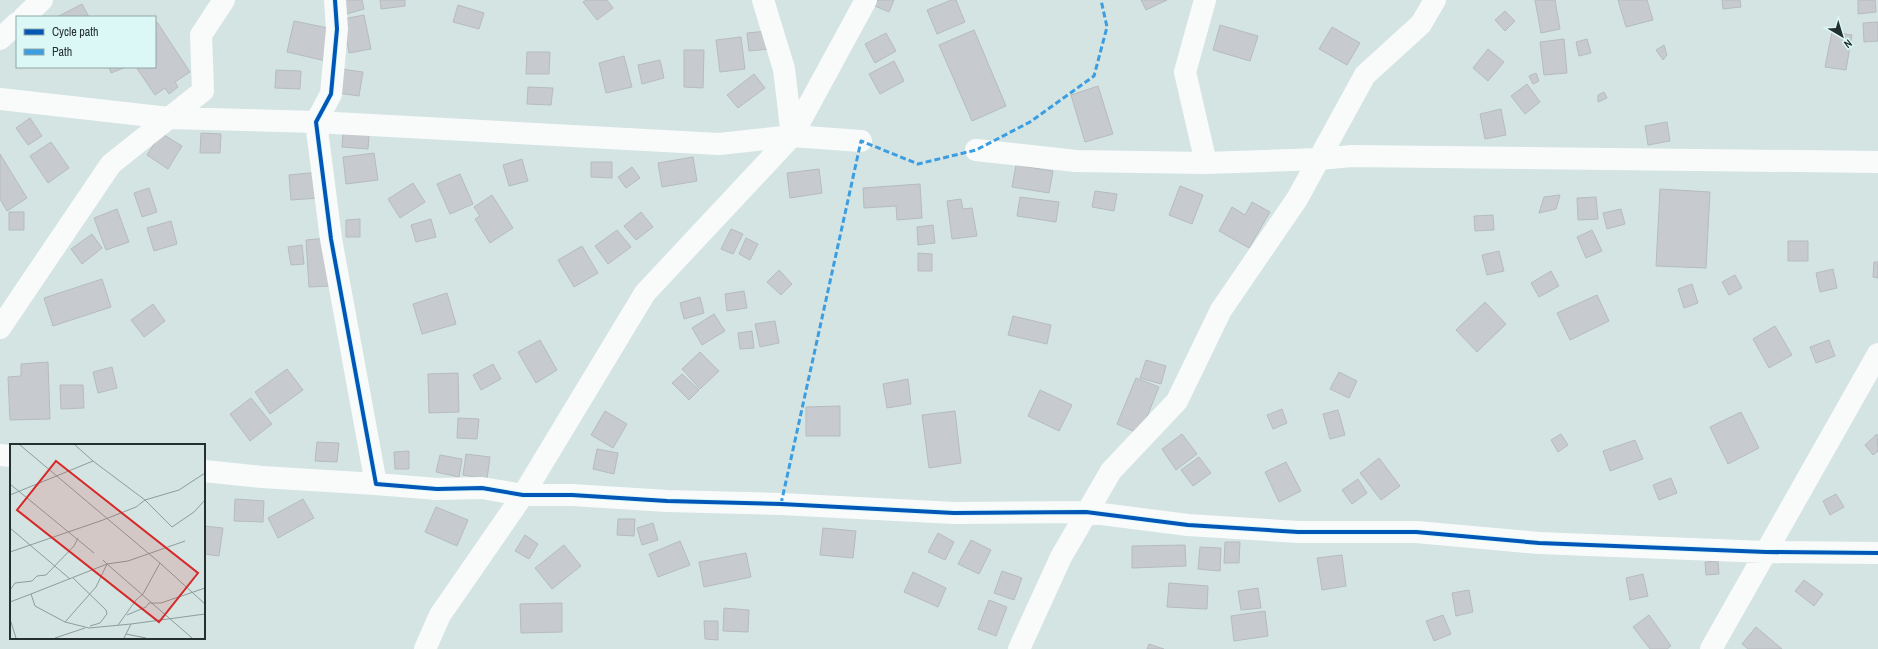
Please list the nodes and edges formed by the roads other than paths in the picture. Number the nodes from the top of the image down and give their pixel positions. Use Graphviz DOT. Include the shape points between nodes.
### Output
graph roads {
  1 [pos="42,0"];
  2 [pos="224,0"];
  3 [pos="335,0"];
  4 [pos="763,0"];
  5 [pos="866,0"];
  6 [pos="1205,0"];
  7 [pos="1435,0"];
  8 [pos="25,16"];
  9 [pos="16,25"];
  10 [pos="0,39"];
  11 [pos="0,99"];
  12 [pos="169,118"];
  13 [pos="316,122"];
  14 [pos="792,136"];
  15 [pos="861,142"];
  16 [pos="976,150"];
  17 [pos="1319,159"];
  18 [pos="1878,162"];
  19 [pos="1206,163"];
  20 [pos="0,328"];
  21 [pos="1878,354"];
  22 [pos="0,455"];
  23 [pos="10,456"];
  24 [pos="205,471"];
  25 [pos="376,484"];
  26 [pos="523,495"];
  27 [pos="1086,512"];
  28 [pos="1766,552"];
  29 [pos="1878,553"];
  30 [pos="425,649"];
  31 [pos="1019,649"];
  32 [pos="1711,649"];
  1 -- 8 [label="street"];
  2 -- 12 [label="street" via="201,35 202,91"];
  3 -- 13 [label="street" via="337,29 331,94"];
  4 -- 14 [label="street" via="784,69"];
  5 -- 14 [label="street"];
  6 -- 19 [label="street" via="1185,72"];
  7 -- 17 [label="street" via="1420,24 1365,75"];
  9 -- 10 [label="street"];
  11 -- 12 [label="street"];
  12 -- 13 [label="street"];
  12 -- 20 [label="street" via="111,164"];
  13 -- 14 [label="street" via="719,144"];
  13 -- 25 [label="street" via="331,239"];
  14 -- 15 [label="street"];
  14 -- 26 [label="street" via="645,293"];
  16 -- 19 [label="street" via="1076,161"];
  17 -- 18 [label="street" via="1352,156"];
  17 -- 19 [label="street"];
  17 -- 27 [label="street" via="1297,199 1221,310 1177,401 1110,471"];
  21 -- 28 [label="street"];
  22 -- 23 [label="street"];
  24 -- 25 [label="street"];
  25 -- 26 [label="street" via="437,489 482,488"];
  26 -- 27 [label="street" via="572,495 667,502 781,504 954,513"];
  26 -- 30 [label="street" via="440,615"];
  27 -- 28 [label="street" via="1188,525 1298,532 1416,532 1540,543"];
  27 -- 31 [label="street" via="1061,557"];
  28 -- 29 [label="street"];
  28 -- 32 [label="street"];
}
